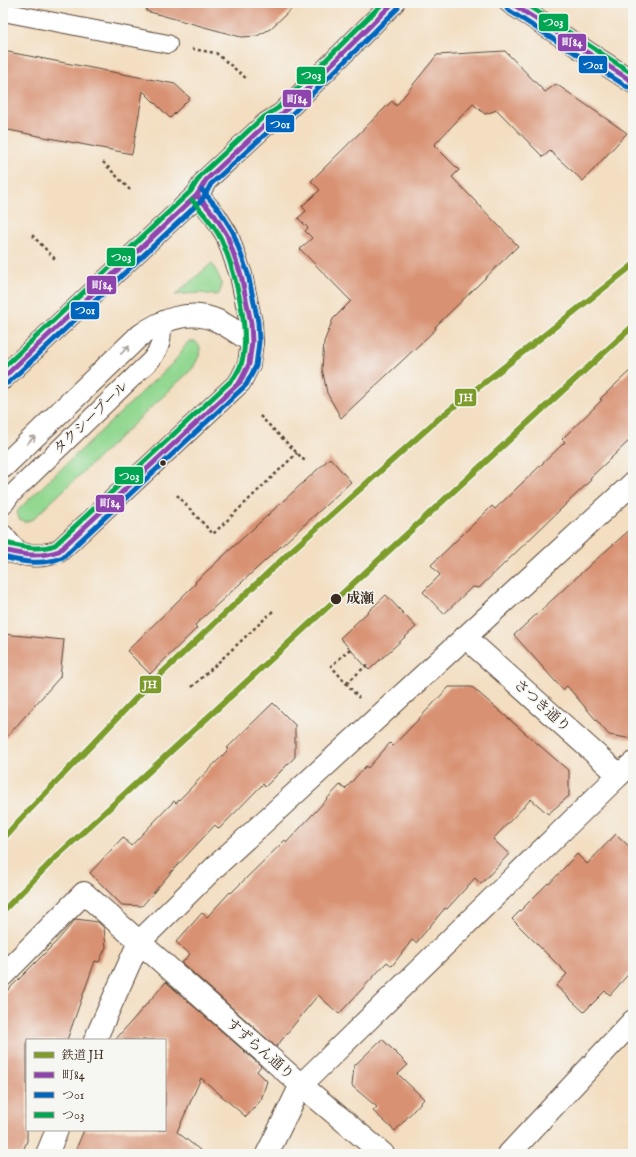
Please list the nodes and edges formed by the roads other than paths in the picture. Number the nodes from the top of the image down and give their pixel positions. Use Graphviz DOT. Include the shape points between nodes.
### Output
graph roads {
  1 [pos="393,3"];
  2 [pos="511,3"];
  3 [pos="3,12"];
  4 [pos="168,44"];
  5 [pos="633,82"];
  6 [pos="197,195"];
  7 [pos="162,322"];
  8 [pos="252,342"];
  9 [pos="3,378"];
  10 [pos="3,467"];
  11 [pos="633,483"];
  12 [pos="3,506"];
  13 [pos="3,536"];
  14 [pos="12,552"];
  15 [pos="465,637"];
  16 [pos="628,769"];
  17 [pos="139,942"];
  18 [pos="3,975"];
  19 [pos="633,1021"];
  20 [pos="95,1039"];
  21 [pos="301,1084"];
  22 [pos="57,1131"];
  23 [pos="47,1154"];
  24 [pos="267,1154"];
  25 [pos="383,1154"];
  26 [pos="510,1154"];
  1 -- 6 [label="street" via="282,114 275,130 211,190"];
  2 -- 5 [label="street"];
  3 -- 4 [label="lane"];
  6 -- 8 [label="street" via="216,216 227,235 241,275"];
  6 -- 9 [label="street"];
  7 -- 8 [label="street" via="180,316 202,316 218,321"];
  10 -- 7 [label="street, one-way" via="138,337"];
  7 -- 12 [label="lane, タクシープール" via="162,339 151,360 10,496"];
  8 -- 14 [label="street" via="250,364 240,382 59,550 49,555 37,556"];
  11 -- 15 [label="street"];
  13 -- 14 [label="street" via="11,546"];
  15 -- 16 [label="street, さつき通り"];
  15 -- 17 [label="street" via="216,866"];
  16 -- 21 [label="street"];
  17 -- 18 [label="street, すずらん通り" via="84,894"];
  17 -- 20 [label="street"];
  17 -- 21 [label="street, すずらん通り"];
  19 -- 26 [label="street"];
  21 -- 24 [label="street"];
  21 -- 25 [label="street, すずらん通り"];
  22 -- 23 [label="street"];
}
